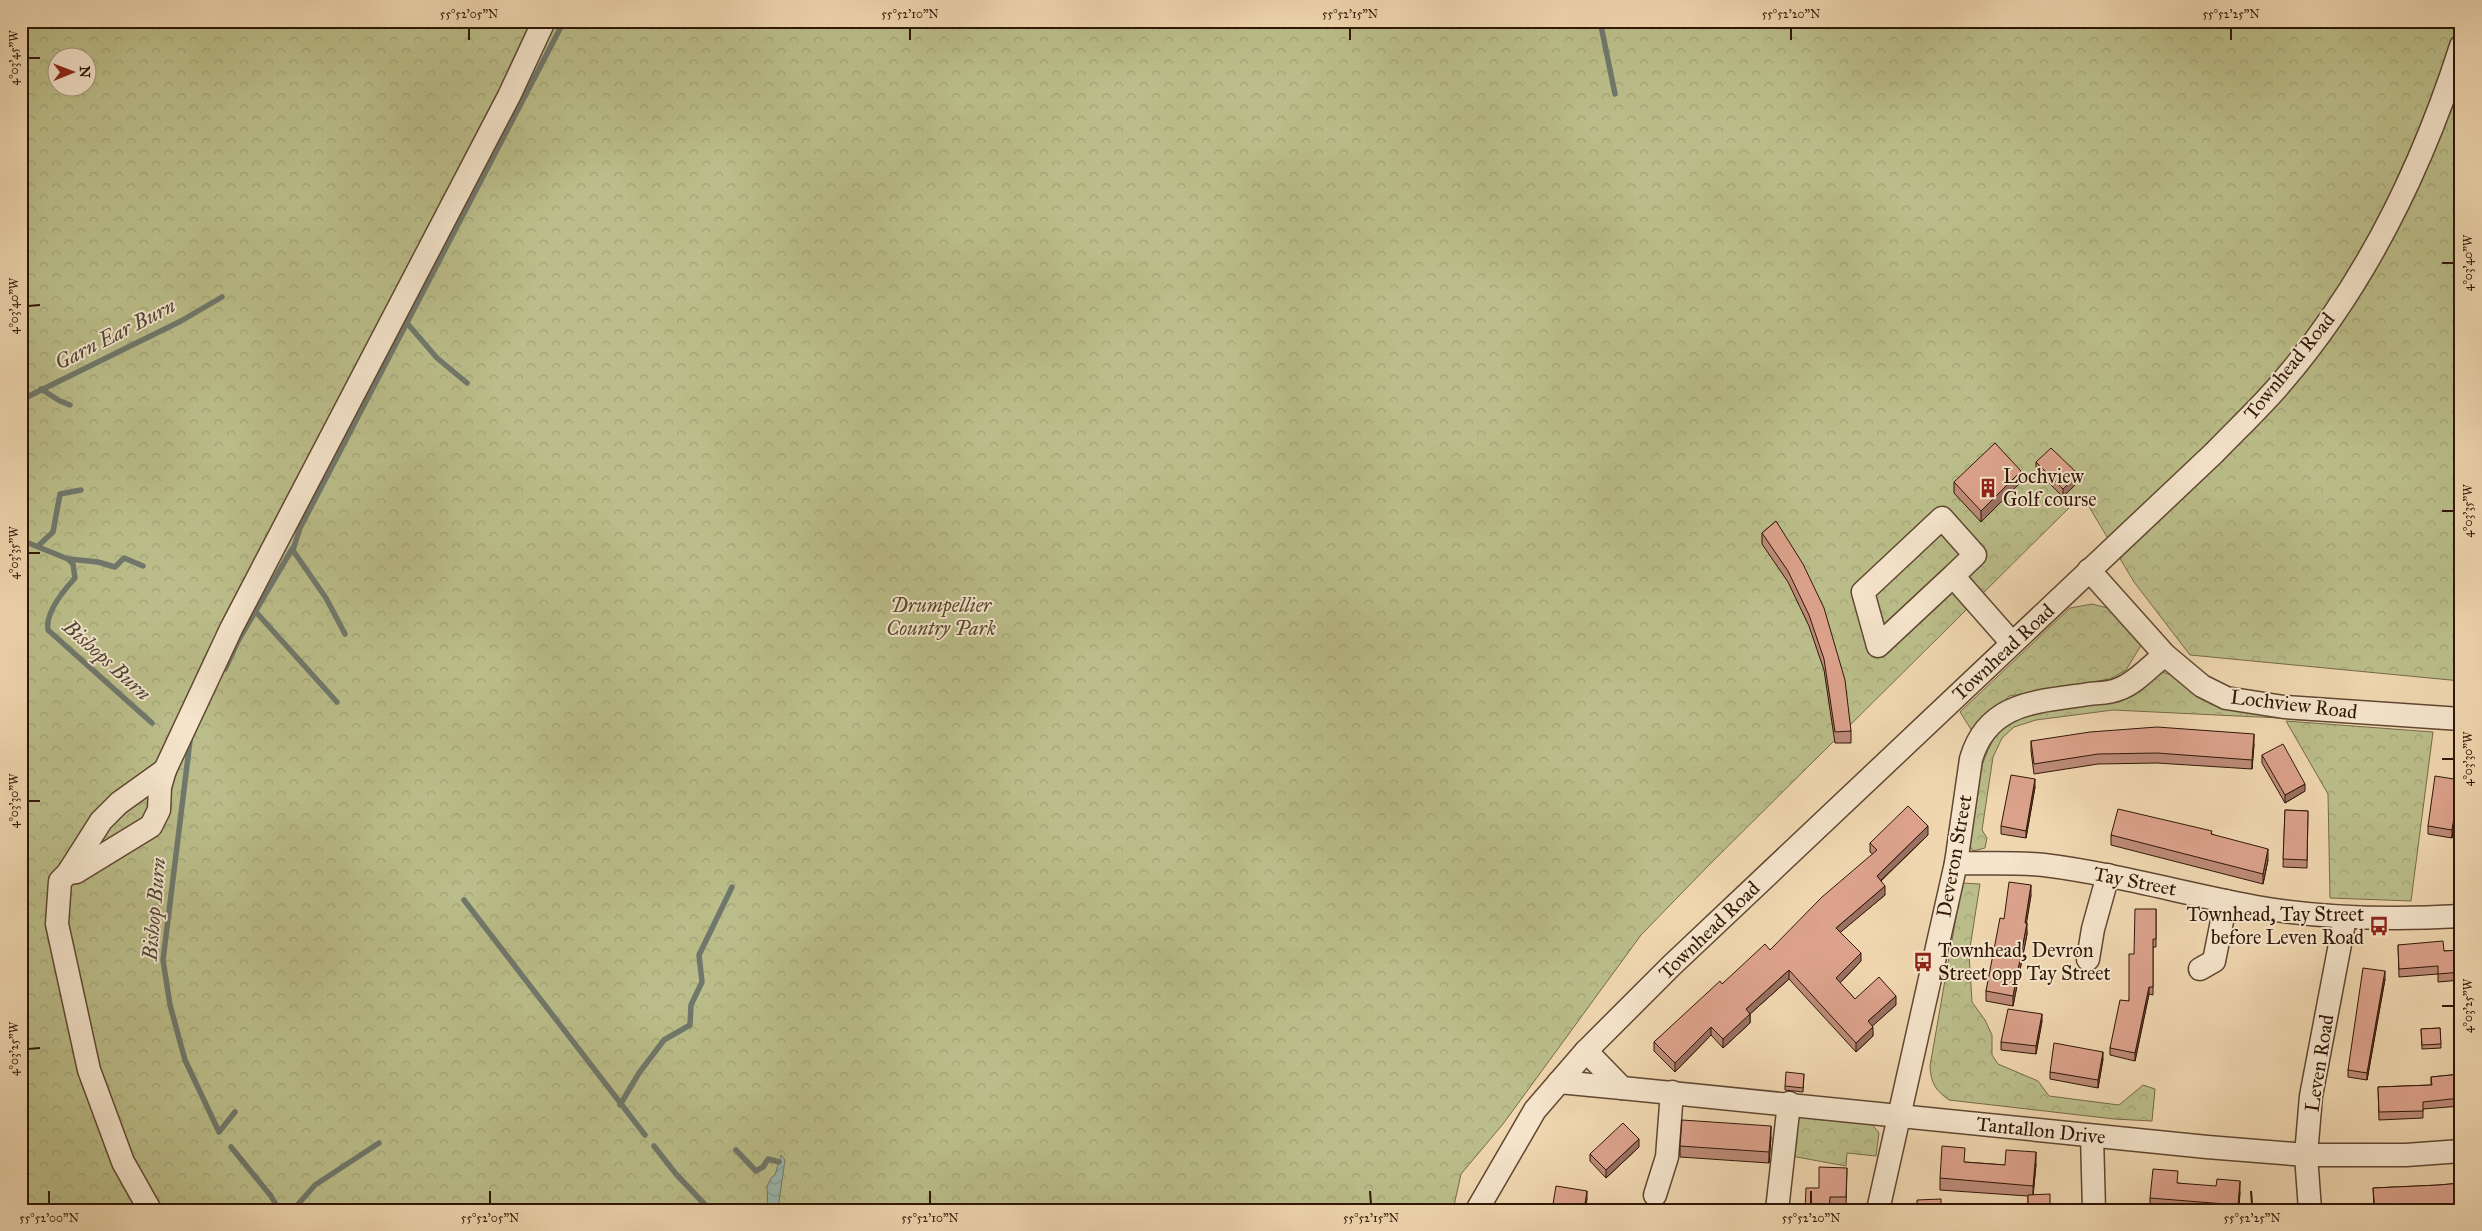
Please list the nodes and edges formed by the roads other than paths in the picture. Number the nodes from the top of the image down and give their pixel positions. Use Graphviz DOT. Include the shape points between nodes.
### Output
graph roads {
  1 [pos="544,21"];
  2 [pos="2461,46"];
  3 [pos="2090,570"];
  4 [pos="1953,576"];
  5 [pos="2012,643"];
  6 [pos="2166,655"];
  7 [pos="2461,719"];
  8 [pos="165,770"];
  9 [pos="1956,863"];
  10 [pos="68,873"];
  11 [pos="2108,875"];
  12 [pos="2226,901"];
  13 [pos="2461,916"];
  14 [pos="2345,918"];
  15 [pos="2088,959"];
  16 [pos="2200,969"];
  17 [pos="1586,1051"];
  18 [pos="1559,1082"];
  19 [pos="1622,1088"];
  20 [pos="1672,1092"];
  21 [pos="1789,1103"];
  22 [pos="1899,1115"];
  23 [pos="2092,1136"];
  24 [pos="2461,1151"];
  25 [pos="2306,1155"];
  26 [pos="1655,1195"];
  27 [pos="150,1210"];
  28 [pos="1477,1210"];
  29 [pos="1777,1210"];
  30 [pos="1878,1210"];
  31 [pos="2094,1210"];
  32 [pos="2310,1210"];
  1 -- 8 [label="street" via="504,105 231,629"];
  2 -- 3 [label="street, Townhead Road" via="2423,153 2402,199 2359,275 2322,330 2282,382 2214,453"];
  3 -- 5 [label="street, Townhead Road"];
  3 -- 6 [label="street, Lochview Road"];
  4 -- 4 [label="street" via="1975,555 1942,518 1864,592 1878,646"];
  4 -- 5 [label="street"];
  5 -- 17 [label="street, Townhead Road"];
  6 -- 7 [label="street, Lochview Road" via="2202,686 2226,698 2284,707"];
  6 -- 9 [label="street, Deveron Street" via="2119,690 2036,702 2012,709 1988,727 1976,744 1971,759"];
  8 -- 10 [label="street" via="100,820"];
  8 -- 10 [label="street" via="159,810 151,826 76,872"];
  9 -- 11 [label="street, Tay Street" via="2042,865"];
  9 -- 22 [label="street, Deveron Street"];
  10 -- 27 [label="street" via="60,881 57,924 89,1070 123,1162"];
  11 -- 12 [label="street, Tay Street"];
  11 -- 15 [label="street"];
  12 -- 14 [label="street, Tay Street"];
  12 -- 16 [label="street" via="2214,961"];
  13 -- 14 [label="street, Tay Street"];
  14 -- 25 [label="street, Leven Road" via="2311,1096"];
  17 -- 18 [label="street, Townhead Road"];
  17 -- 19 [label="street"];
  18 -- 19 [label="street, Tantallon Drive"];
  18 -- 28 [label="street, Townhead Road" via="1535,1110"];
  19 -- 20 [label="street, Tantallon Drive"];
  20 -- 21 [label="street, Tantallon Drive"];
  20 -- 26 [label="street" via="1667,1156"];
  21 -- 22 [label="street, Tantallon Drive"];
  21 -- 29 [label="street"];
  22 -- 23 [label="street, Tantallon Drive"];
  22 -- 30 [label="street, Deveron Street"];
  23 -- 25 [label="street, Tantallon Drive"];
  23 -- 31 [label="street"];
  24 -- 25 [label="street, Tantallon Drive"];
  25 -- 32 [label="street, Leven Road"];
}
